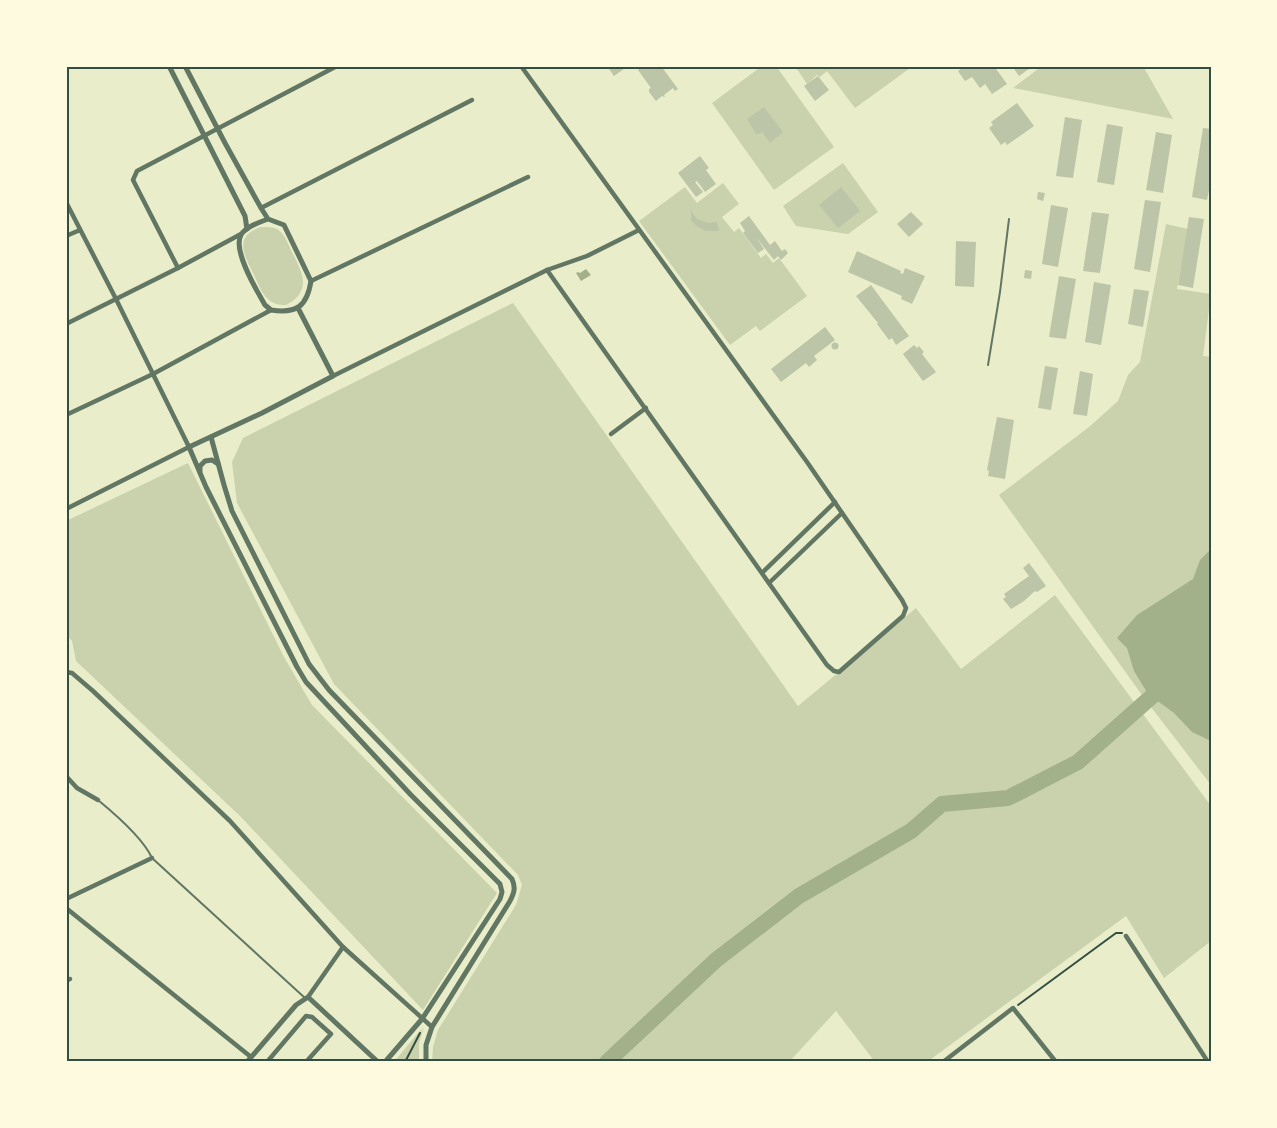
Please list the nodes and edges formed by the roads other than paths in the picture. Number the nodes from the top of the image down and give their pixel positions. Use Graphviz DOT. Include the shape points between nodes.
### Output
graph roads {
  1 [pos="169,66"];
  2 [pos="185,66"];
  3 [pos="337,66"];
  4 [pos="521,66"];
  5 [pos="472,100"];
  6 [pos="218,129"];
  7 [pos="205,135"];
  8 [pos="528,177"];
  9 [pos="66,202"];
  10 [pos="261,208"];
  11 [pos="268,218"];
  12 [pos="1009,219"];
  13 [pos="247,229"];
  14 [pos="80,230"];
  15 [pos="639,230"];
  16 [pos="241,234"];
  17 [pos="66,236"];
  18 [pos="178,268"];
  19 [pos="547,270"];
  20 [pos="311,280"];
  21 [pos="116,299"];
  22 [pos="298,308"];
  23 [pos="271,310"];
  24 [pos="66,324"];
  25 [pos="988,364"];
  26 [pos="153,374"];
  27 [pos="333,376"];
  28 [pos="646,408"];
  29 [pos="66,415"];
  30 [pos="611,434"];
  31 [pos="211,437"];
  32 [pos="189,447"];
  33 [pos="219,467"];
  34 [pos="201,477"];
  35 [pos="834,502"];
  36 [pos="66,509"];
  37 [pos="842,513"];
  38 [pos="762,572"];
  39 [pos="769,583"];
  40 [pos="66,672"];
  41 [pos="66,776"];
  42 [pos="420,785"];
  43 [pos="411,795"];
  44 [pos="98,800"];
  45 [pos="152,858"];
  46 [pos="66,899"];
  47 [pos="66,908"];
  48 [pos="1126,936"];
  49 [pos="343,947"];
  50 [pos="307,997"];
  51 [pos="424,1021"];
  52 [pos="432,1026"];
  53 [pos="249,1060"];
  54 [pos="944,1061"];
  55 [pos="267,1062"];
  56 [pos="306,1062"];
  57 [pos="378,1062"];
  58 [pos="385,1062"];
  59 [pos="426,1062"];
  60 [pos="1056,1062"];
  61 [pos="1208,1062"];
  1 -- 7 [label="street"];
  2 -- 6 [label="street"];
  3 -- 6 [label="street"];
  4 -- 15 [label="street"];
  5 -- 10 [label="street"];
  6 -- 7 [label="street"];
  6 -- 10 [label="street"];
  7 -- 13 [label="street" via="245,216"];
  7 -- 18 [label="street" via="136,171 133,180"];
  8 -- 20 [label="street"];
  9 -- 14 [label="street"];
  10 -- 11 [label="street"];
  11 -- 13 [label="street"];
  11 -- 20 [label="street" via="284,225"];
  12 -- 25 [label="lane"];
  13 -- 16 [label="street"];
  14 -- 17 [label="street"];
  14 -- 21 [label="street"];
  15 -- 19 [label="street" via="587,256"];
  15 -- 35 [label="street"];
  16 -- 18 [label="street"];
  16 -- 23 [label="street" via="242,260"];
  18 -- 21 [label="street"];
  19 -- 27 [label="street"];
  19 -- 28 [label="street"];
  20 -- 22 [label="street" via="308,296"];
  21 -- 24 [label="street"];
  21 -- 26 [label="street"];
  22 -- 23 [label="street" via="286,312"];
  22 -- 27 [label="street"];
  23 -- 26 [label="street"];
  26 -- 29 [label="street"];
  26 -- 32 [label="street"];
  27 -- 31 [label="street"];
  28 -- 30 [label="street"];
  28 -- 38 [label="street"];
  31 -- 32 [label="street"];
  31 -- 33 [label="street"];
  32 -- 34 [label="street"];
  32 -- 36 [label="street"];
  33 -- 34 [label="street" via="215,461 205,461 200,466"];
  33 -- 42 [label="street" via="232,511 309,664 329,690"];
  34 -- 43 [label="street" via="306,682"];
  35 -- 37 [label="street"];
  35 -- 38 [label="street"];
  37 -- 39 [label="street"];
  37 -- 39 [label="street" via="902,600 906,608 902,616 840,672 834,671"];
  38 -- 39 [label="street"];
  40 -- 49 [label="street" via="72,673 93,691 216,807"];
  41 -- 44 [label="street" via="77,788"];
  42 -- 43 [label="street"];
  42 -- 52 [label="street" via="512,879 515,888"];
  43 -- 51 [label="street" via="502,889 500,899"];
  44 -- 45 [label="lane" via="139,838"];
  45 -- 46 [label="street"];
  45 -- 50 [label="lane"];
  47 -- 53 [label="street"];
  48 -- 61 [label="street"];
  49 -- 50 [label="street"];
  49 -- 51 [label="street"];
  50 -- 53 [label="street" via="296,1005"];
  50 -- 57 [label="street"];
  51 -- 52 [label="street"];
  51 -- 58 [label="street"];
  52 -- 59 [label="street" via="426,1045"];
  54 -- 60 [label="street" via="1013,1008"];
  55 -- 56 [label="street" via="309,1016 331,1034"];
}
